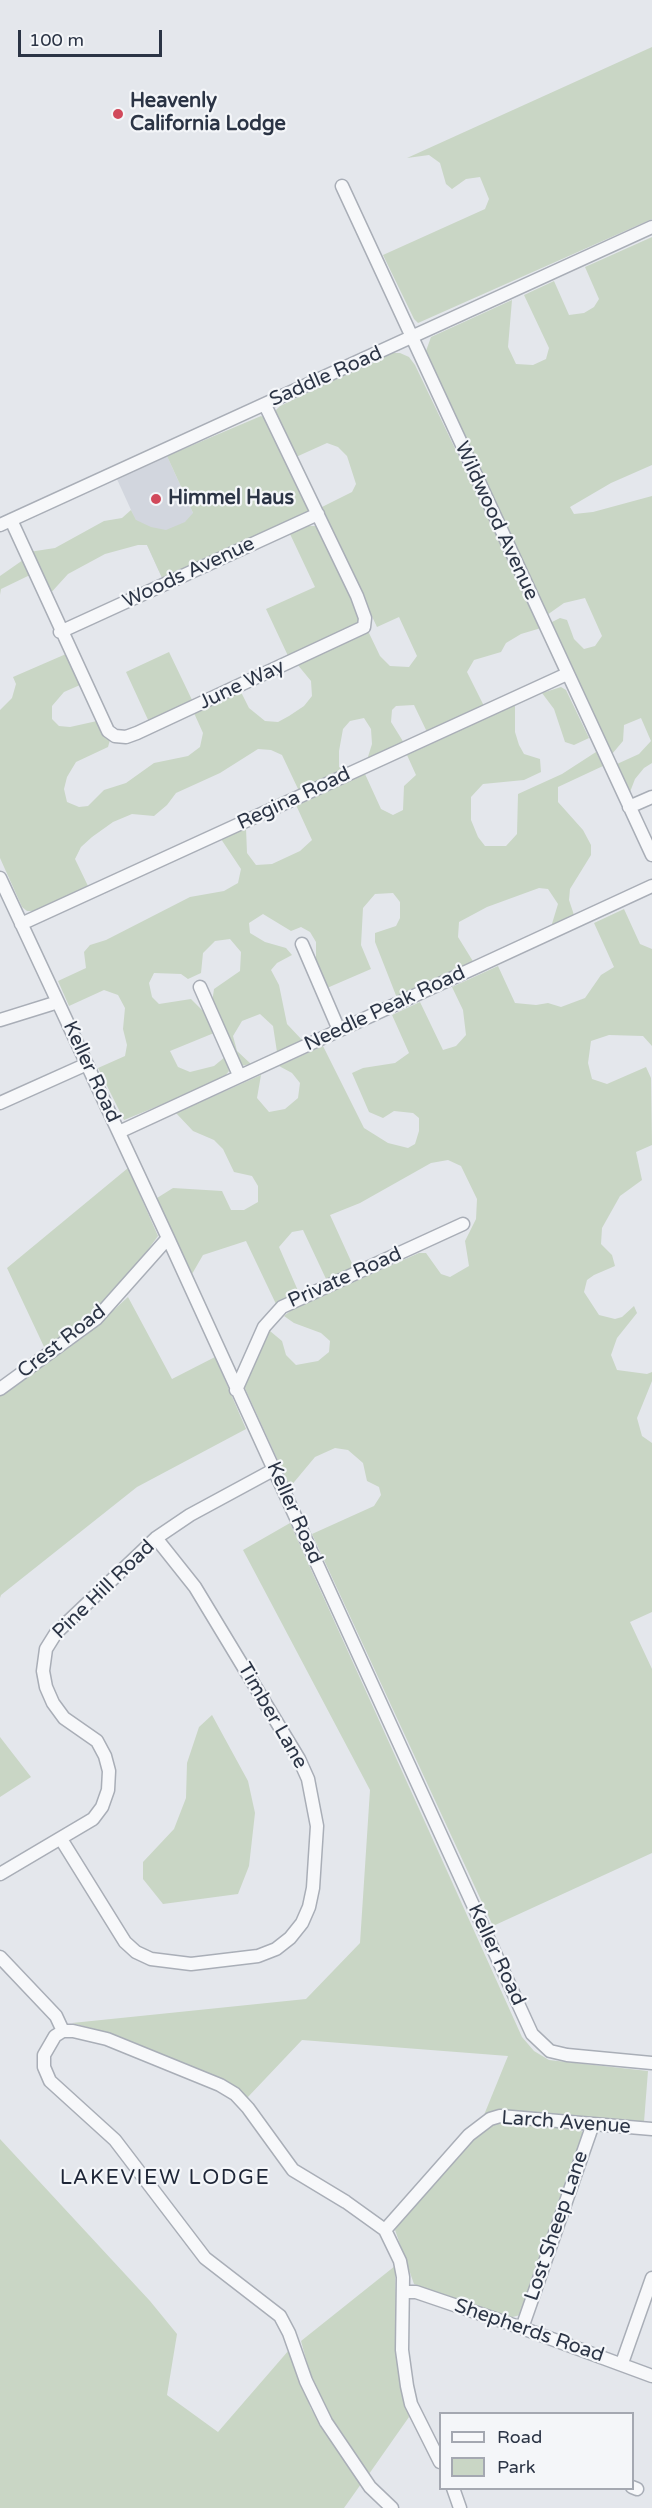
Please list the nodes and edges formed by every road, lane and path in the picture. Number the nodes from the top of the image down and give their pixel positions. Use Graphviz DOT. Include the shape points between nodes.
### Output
graph roads {
  1 [pos="342,186"];
  2 [pos="652,227"];
  3 [pos="411,337"];
  4 [pos="265,405"];
  5 [pos="318,514"];
  6 [pos="6,522"];
  7 [pos="60,632"];
  8 [pos="567,674"];
  9 [pos="652,797"];
  10 [pos="629,807"];
  11 [pos="652,854"];
  12 [pos="0,878"];
  13 [pos="652,886"];
  14 [pos="21,924"];
  15 [pos="302,944"];
  16 [pos="200,987"];
  17 [pos="58,1002"];
  18 [pos="0,1020"];
  19 [pos="339,1030"];
  20 [pos="87,1064"];
  21 [pos="239,1075"];
  22 [pos="0,1103"];
  23 [pos="119,1132"];
  24 [pos="463,1224"];
  25 [pos="168,1238"];
  26 [pos="0,1389"];
  27 [pos="236,1390"];
  28 [pos="275,1469"];
  29 [pos="156,1538"];
  30 [pos="61,1839"];
  31 [pos="0,1874"];
  32 [pos="0,1957"];
  33 [pos="63,2031"];
  34 [pos="652,2063"];
  35 [pos="593,2124"];
  36 [pos="652,2129"];
  37 [pos="385,2230"];
  38 [pos="652,2278"];
  39 [pos="405,2292"];
  40 [pos="522,2328"];
  41 [pos="622,2363"];
  42 [pos="652,2376"];
  43 [pos="439,2456"];
  44 [pos="454,2490"];
  45 [pos="392,2508"];
  46 [pos="460,2508"];
  1 -- 3 [label="street, Wildwood Avenue"];
  2 -- 3 [label="street, Saddle Road"];
  3 -- 4 [label="street, Saddle Road"];
  3 -- 8 [label="street, Wildwood Avenue"];
  4 -- 5 [label="street, June Way"];
  4 -- 6 [label="street, Saddle Road"];
  5 -- 7 [label="street, Woods Avenue"];
  5 -- 7 [label="street, June Way" via="357,596 364,627 137,733 126,737 108,731"];
  6 -- 7 [label="street, June Way"];
  8 -- 10 [label="street, Wildwood Avenue"];
  8 -- 14 [label="street, Regina Road"];
  9 -- 10 [label="street"];
  10 -- 11 [label="street, Wildwood Avenue"];
  12 -- 14 [label="street, Keller Road"];
  13 -- 19 [label="street, Needle Peak Road"];
  14 -- 17 [label="street, Keller Road"];
  15 -- 19 [label="street"];
  16 -- 21 [label="street"];
  17 -- 18 [label="street"];
  17 -- 20 [label="street, Keller Road"];
  19 -- 21 [label="street, Needle Peak Road"];
  20 -- 22 [label="street"];
  20 -- 23 [label="street, Keller Road"];
  21 -- 23 [label="street, Needle Peak Road"];
  23 -- 25 [label="street, Keller Road"];
  24 -- 27 [label="street, Private Road" via="282,1306 264,1327"];
  25 -- 26 [label="street, Crest Road" via="96,1319"];
  25 -- 27 [label="street, Keller Road"];
  27 -- 28 [label="street, Keller Road"];
  28 -- 29 [label="street, Pine Hill Road"];
  28 -- 34 [label="street, Keller Road" via="532,2034 550,2051"];
  29 -- 30 [label="street, Pine Hill Road" via="56,1633 46,1649 43,1671 53,1703 64,1718 97,1741 109,1771 102,1808"];
  29 -- 30 [label="street, Timber Lane" via="195,1587 308,1779 317,1826 309,1907 290,1938 258,1956 191,1964 151,1959 125,1942"];
  30 -- 31 [label="street, Pine Hill Road"];
  32 -- 33 [label="street" via="56,2016"];
  33 -- 37 [label="street" via="107,2039 235,2094 293,2170"];
  33 -- 45 [label="street" via="55,2036 44,2055 50,2081 116,2140 205,2258 280,2316 326,2421 370,2487"];
  35 -- 36 [label="street, Larch Avenue"];
  35 -- 37 [label="street, Larch Avenue" via="500,2116 490,2119 469,2135"];
  35 -- 40 [label="street, Lost Sheep Lane"];
  37 -- 39 [label="street" via="400,2261"];
  38 -- 41 [label="street"];
  39 -- 40 [label="street, Shepherds Road" via="416,2292"];
  39 -- 43 [label="street" via="402,2350 407,2386 411,2404"];
  40 -- 41 [label="street, Shepherds Road"];
  41 -- 42 [label="street, Shepherds Road"];
  44 -- 46 [label="street"];
}
